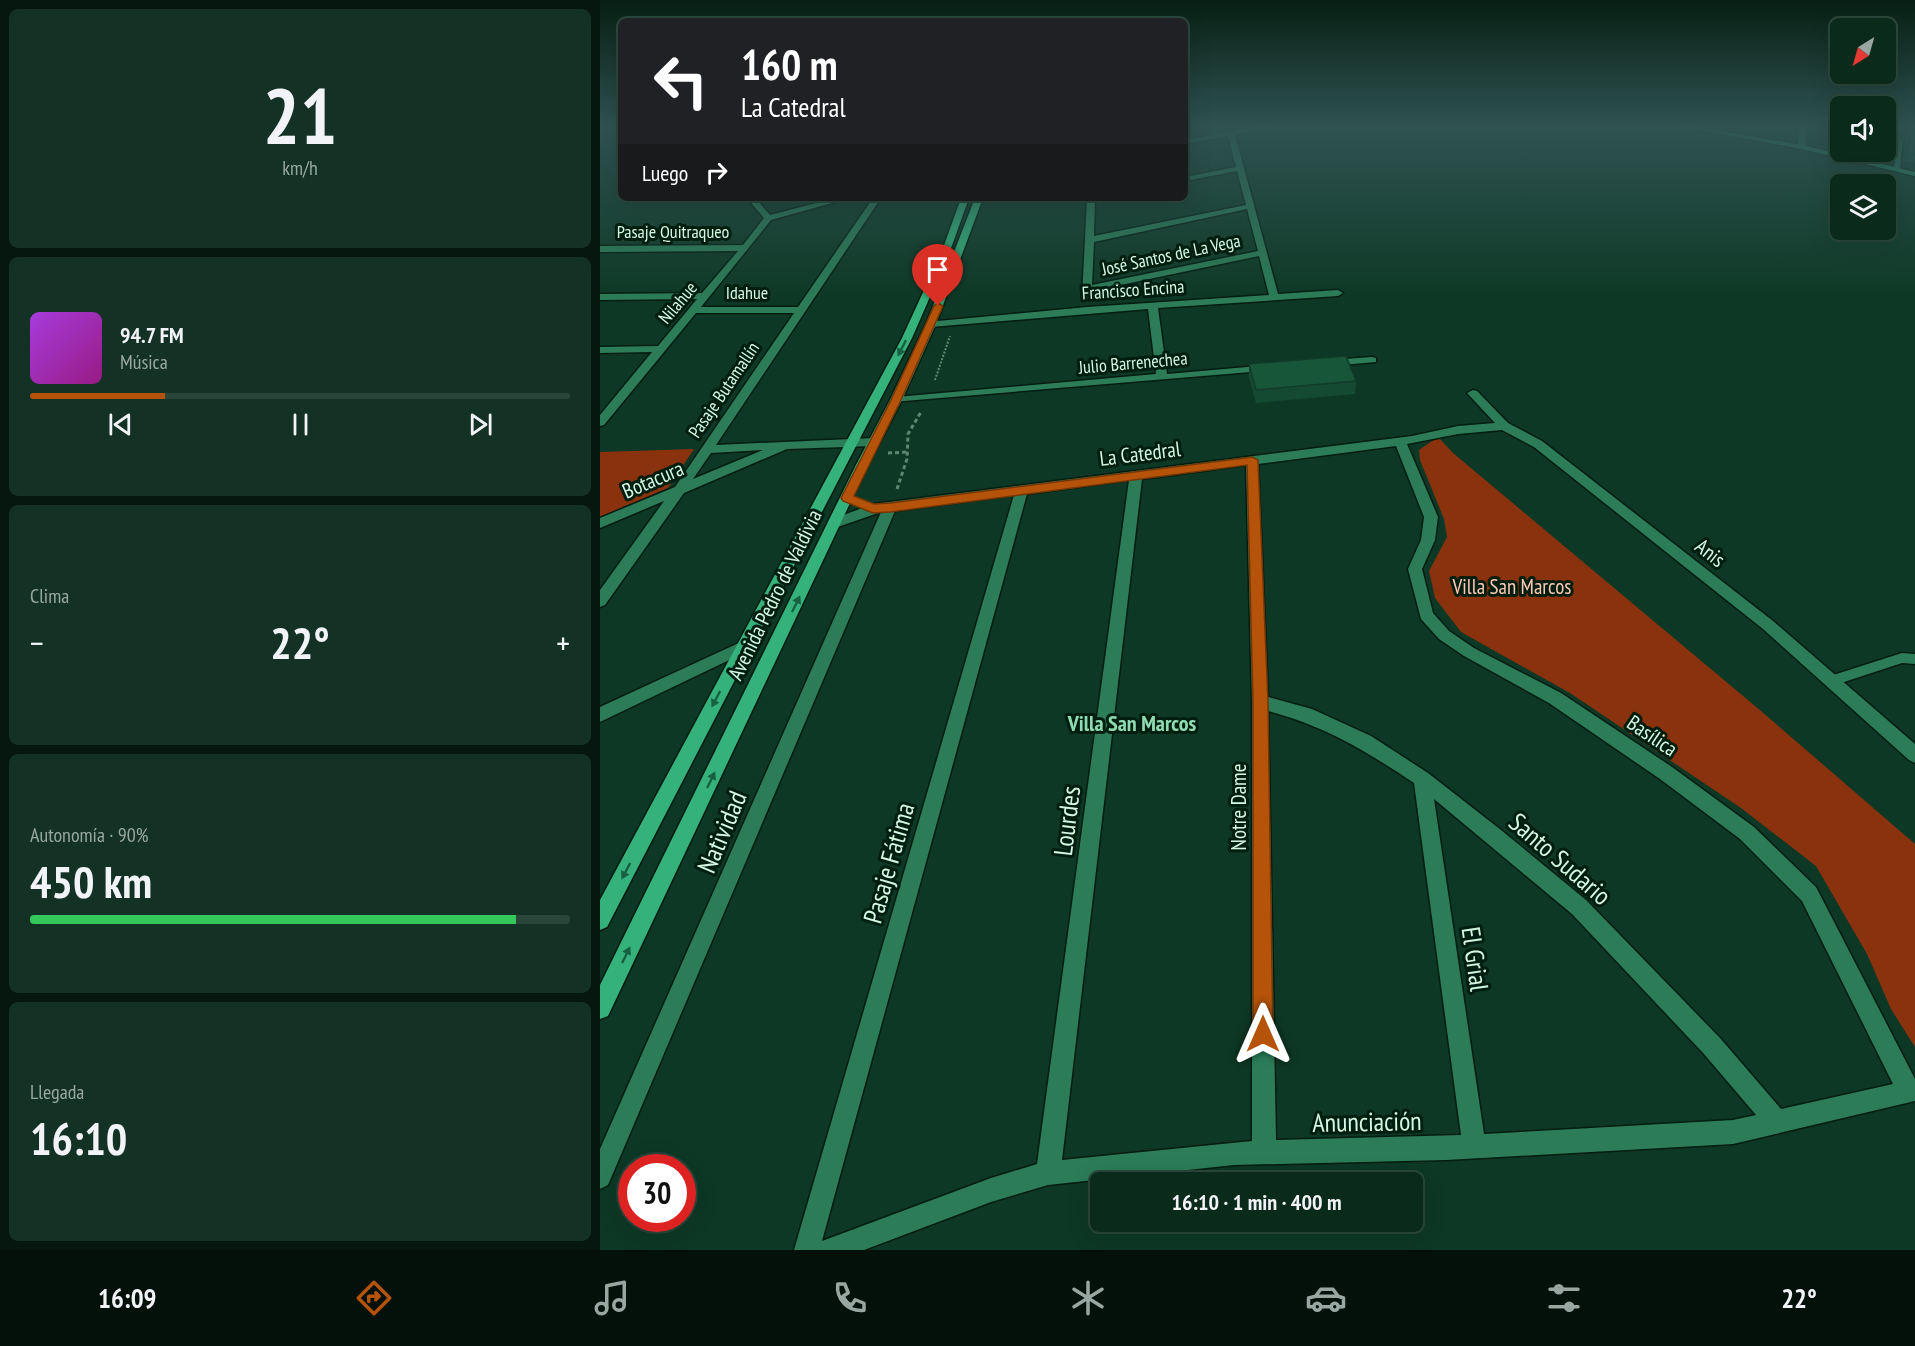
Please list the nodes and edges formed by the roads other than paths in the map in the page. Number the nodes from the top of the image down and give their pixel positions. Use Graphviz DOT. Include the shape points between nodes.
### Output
graph roads {
  1 [pos="1246,183"];
  2 [pos="834,201"];
  3 [pos="875,201"];
  4 [pos="964,201"];
  5 [pos="978,201"];
  6 [pos="1091,201"];
  7 [pos="755,203"];
  8 [pos="1251,206"];
  9 [pos="768,218"];
  10 [pos="1089,240"];
  11 [pos="746,248"];
  12 [pos="600,249"];
  13 [pos="1261,253"];
  14 [pos="1088,289"];
  15 [pos="1338,292"];
  16 [pos="706,296"];
  17 [pos="1274,296"];
  18 [pos="600,297"];
  19 [pos="1153,306"];
  20 [pos="694,310"];
  21 [pos="801,310"];
  22 [pos="1086,310"];
  23 [pos="931,324"];
  24 [pos="662,349"];
  25 [pos="600,350"];
  26 [pos="1372,360"];
  27 [pos="1314,365"];
  28 [pos="1279,368"];
  29 [pos="1162,377"];
  30 [pos="1473,393"];
  31 [pos="896,400"];
  32 [pos="600,422"];
  33 [pos="1504,426"];
  34 [pos="1406,441"];
  35 [pos="874,442"];
  36 [pos="851,443"];
  37 [pos="787,445"];
  38 [pos="706,449"];
  39 [pos="1252,460"];
  40 [pos="1136,476"];
  41 [pos="680,489"];
  42 [pos="1022,490"];
  43 [pos="847,498"];
  44 [pos="881,508"];
  45 [pos="600,523"];
  46 [pos="835,523"];
  47 [pos="600,601"];
  48 [pos="743,647"];
  49 [pos="1915,659"];
  50 [pos="1832,681"];
  51 [pos="1260,702"];
  52 [pos="600,715"];
  53 [pos="1915,755"];
  54 [pos="1422,779"];
  55 [pos="600,920"];
  56 [pos="600,1008"];
  57 [pos="1912,1091"];
  58 [pos="1777,1122"];
  59 [pos="1474,1146"];
  60 [pos="1264,1153"];
  61 [pos="1048,1173"];
  62 [pos="600,1177"];
  63 [pos="807,1250"];
  64 [pos="831,1250"];
  1 -- 8 [label="street"];
  2 -- 9 [label="street"];
  3 -- 21 [label="street, Pasaje Butamallín"];
  4 -- 36 [label="main road, Avenida Pedro de Valdivia, one-way" via="927,296"];
  5 -- 23 [label="main road, Avenida Pedro de Valdivia"];
  6 -- 10 [label="street"];
  7 -- 9 [label="street"];
  8 -- 10 [label="street"];
  8 -- 13 [label="street"];
  9 -- 11 [label="street, Nilahue"];
  10 -- 14 [label="street"];
  11 -- 12 [label="street, Pasaje Quitraqueo"];
  11 -- 16 [label="street, Nilahue"];
  13 -- 14 [label="street, José Santos de La Vega"];
  13 -- 17 [label="street"];
  14 -- 22 [label="street"];
  15 -- 17 [label="street, Francisco Encina"];
  16 -- 18 [label="street"];
  16 -- 20 [label="street, Nilahue"];
  17 -- 19 [label="street, Francisco Encina"];
  19 -- 22 [label="street, Francisco Encina"];
  19 -- 29 [label="street"];
  20 -- 21 [label="street, Idahue"];
  20 -- 24 [label="street, Nilahue"];
  21 -- 38 [label="street, Pasaje Butamallín"];
  22 -- 23 [label="street, Francisco Encina"];
  23 -- 31 [label="main road, Avenida Pedro de Valdivia"];
  24 -- 25 [label="street"];
  24 -- 32 [label="street, Nilahue"];
  26 -- 27 [label="street"];
  28 -- 29 [label="street, Julio Barrenechea"];
  29 -- 31 [label="street, Julio Barrenechea"];
  30 -- 33 [label="street, Anis"];
  31 -- 35 [label="main road, Avenida Pedro de Valdivia"];
  33 -- 34 [label="street, La Catedral" via="1458,430"];
  33 -- 50 [label="street, Anis" via="1538,444 1768,625"];
  34 -- 39 [label="street, La Catedral"];
  34 -- 57 [label="street, Basílica" via="1431,517 1428,540 1415,569 1426,615 1444,635 1469,652 1555,698 1747,833 1809,894"];
  35 -- 36 [label="street, Botacura"];
  35 -- 43 [label="main road, Avenida Pedro de Valdivia"];
  36 -- 37 [label="street, Botacura"];
  36 -- 48 [label="main road, Avenida Pedro de Valdivia"];
  37 -- 38 [label="street, Botacura"];
  37 -- 41 [label="street, Botacura"];
  38 -- 41 [label="street, Pasaje Butamallín"];
  39 -- 40 [label="street, La Catedral"];
  39 -- 51 [label="street, Notre Dame"];
  40 -- 42 [label="street, La Catedral"];
  40 -- 61 [label="street, Lourdes"];
  41 -- 45 [label="street, Botacura"];
  41 -- 47 [label="street, Pasaje Butamallín"];
  42 -- 44 [label="street, La Catedral"];
  42 -- 63 [label="street, Pasaje Fátima"];
  43 -- 44 [label="street"];
  43 -- 46 [label="main road, Avenida Pedro de Valdivia"];
  44 -- 46 [label="street, La Catedral"];
  44 -- 62 [label="street, Natividad"];
  56 -- 46 [label="main road, Avenida Pedro de Valdivia, one-way"];
  48 -- 52 [label="street"];
  48 -- 55 [label="main road, Avenida Pedro de Valdivia, one-way"];
  49 -- 50 [label="lane" via="1902,658"];
  50 -- 53 [label="street, Anis"];
  51 -- 54 [label="street, Santo Sudario" via="1306,714 1365,741"];
  51 -- 60 [label="street, Notre Dame"];
  54 -- 58 [label="street, Santo Sudario" via="1579,908 1712,1046"];
  54 -- 59 [label="street, El Grial"];
  57 -- 58 [label="street, Anunciación"];
  58 -- 59 [label="street, Anunciación" via="1733,1132"];
  59 -- 60 [label="street, Anunciación"];
  60 -- 61 [label="street, Anunciación"];
  61 -- 64 [label="street, Anunciación" via="991,1190"];
}
